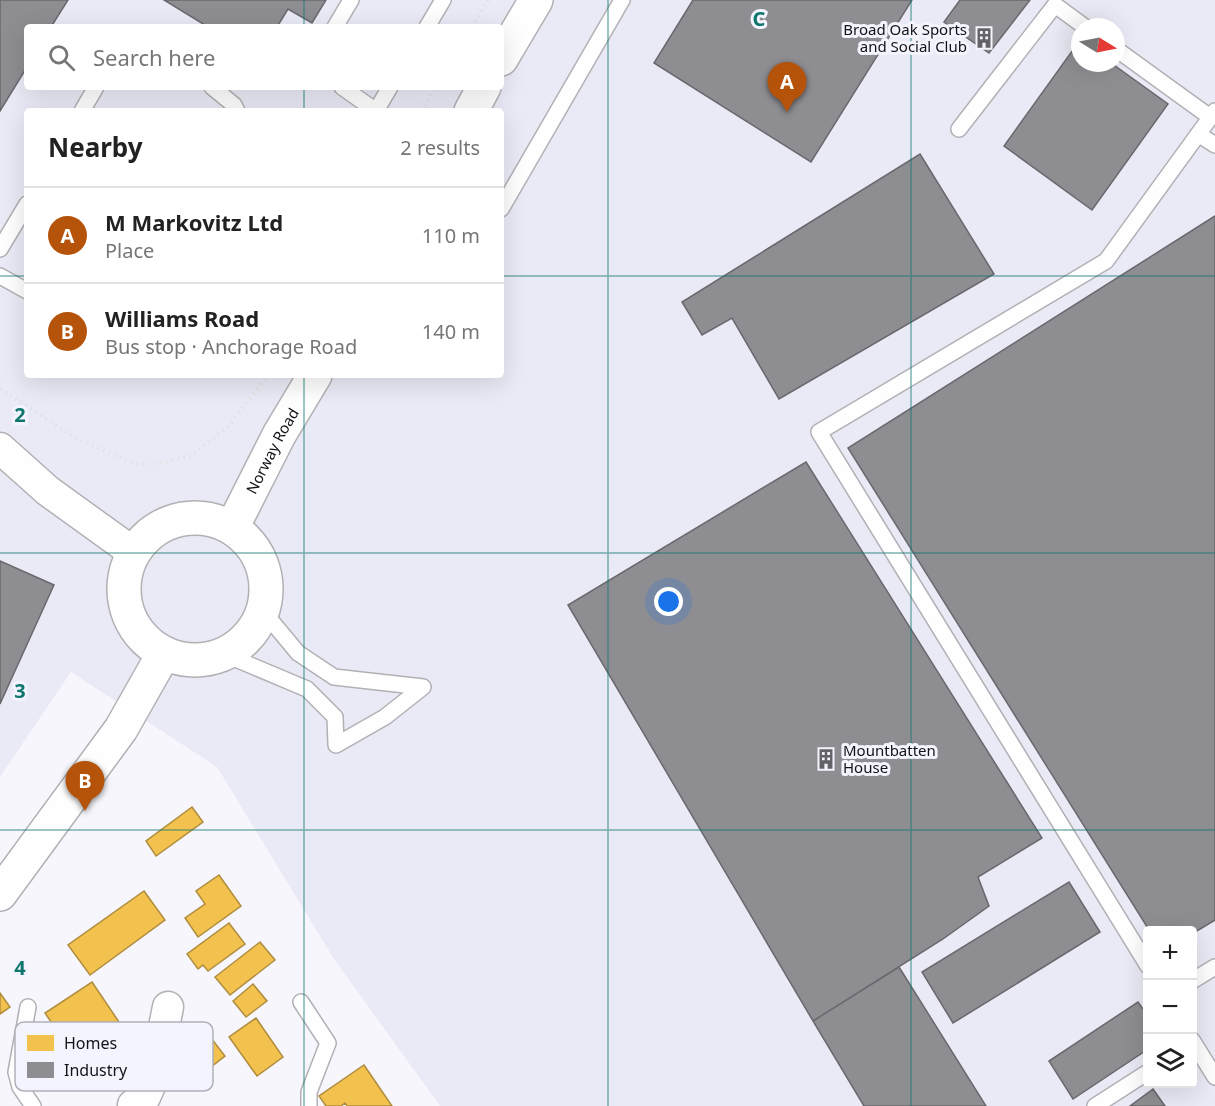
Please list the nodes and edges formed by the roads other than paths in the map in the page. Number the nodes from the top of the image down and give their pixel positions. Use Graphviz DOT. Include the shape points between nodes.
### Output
graph roads {
  1 [pos="351,0"];
  2 [pos="443,0"];
  3 [pos="536,0"];
  4 [pos="622,0"];
  5 [pos="1073,18"];
  6 [pos="337,24"];
  7 [pos="429,24"];
  8 [pos="504,53"];
  9 [pos="1125,55"];
  10 [pos="94,90"];
  11 [pos="216,90"];
  12 [pos="346,90"];
  13 [pos="388,90"];
  14 [pos="482,90"];
  15 [pos="84,108"];
  16 [pos="236,108"];
  17 [pos="372,108"];
  18 [pos="378,108"];
  19 [pos="473,108"];
  20 [pos="1213,114"];
  21 [pos="959,129"];
  22 [pos="1198,134"];
  23 [pos="1215,145"];
  24 [pos="504,204"];
  25 [pos="24,209"];
  26 [pos="0,249"];
  27 [pos="0,276"];
  28 [pos="24,289"];
  29 [pos="313,378"];
  30 [pos="0,448"];
  31 [pos="232,528"];
  32 [pos="134,553"];
  33 [pos="263,611"];
  34 [pos="164,653"];
  35 [pos="224,654"];
  36 [pos="0,894"];
  37 [pos="1143,958"];
  38 [pos="1215,967"];
  39 [pos="1194,980"];
  40 [pos="301,1002"];
  41 [pos="28,1007"];
  42 [pos="168,1007"];
  43 [pos="25,1022"];
  44 [pos="165,1022"];
  45 [pos="1197,1048"];
  46 [pos="1143,1075"];
  47 [pos="1215,1077"];
  48 [pos="23,1091"];
  49 [pos="148,1091"];
  50 [pos="33,1106"];
  51 [pos="132,1106"];
  52 [pos="309,1106"];
  53 [pos="1095,1106"];
  1 -- 6 [label="lane"];
  2 -- 7 [label="lane"];
  3 -- 8 [label="street"];
  4 -- 24 [label="lane"];
  5 -- 21 [label="lane" via="1055,5"];
  9 -- 20 [label="lane"];
  10 -- 15 [label="lane"];
  11 -- 16 [label="lane"];
  12 -- 17 [label="lane"];
  13 -- 18 [label="lane"];
  14 -- 19 [label="street"];
  20 -- 22 [label="lane"];
  22 -- 23 [label="lane"];
  22 -- 37 [label="lane" via="1106,261 819,432"];
  25 -- 26 [label="lane"];
  27 -- 28 [label="lane"];
  29 -- 31 [label="street, Norway Road"];
  30 -- 32 [label="street" via="48,491"];
  31 -- 32 [label="street" via="210,519 189,518 167,524 148,536"];
  31 -- 33 [label="street" via="249,543 262,564 266,587"];
  32 -- 34 [label="street" via="126,574 124,598 131,621 145,640"];
  33 -- 35 [label="street" via="241,644"];
  33 -- 35 [label="lane" via="298,652 334,677 423,687 385,717 336,745 335,717 307,689"];
  34 -- 35 [label="street" via="183,660 204,660"];
  34 -- 36 [label="street" via="121,729"];
  38 -- 39 [label="lane"];
  40 -- 52 [label="lane" via="328,1043 309,1092"];
  41 -- 43 [label="lane"];
  42 -- 44 [label="street"];
  45 -- 47 [label="lane"];
  46 -- 53 [label="lane"];
  48 -- 50 [label="lane"];
  49 -- 51 [label="street"];
}
